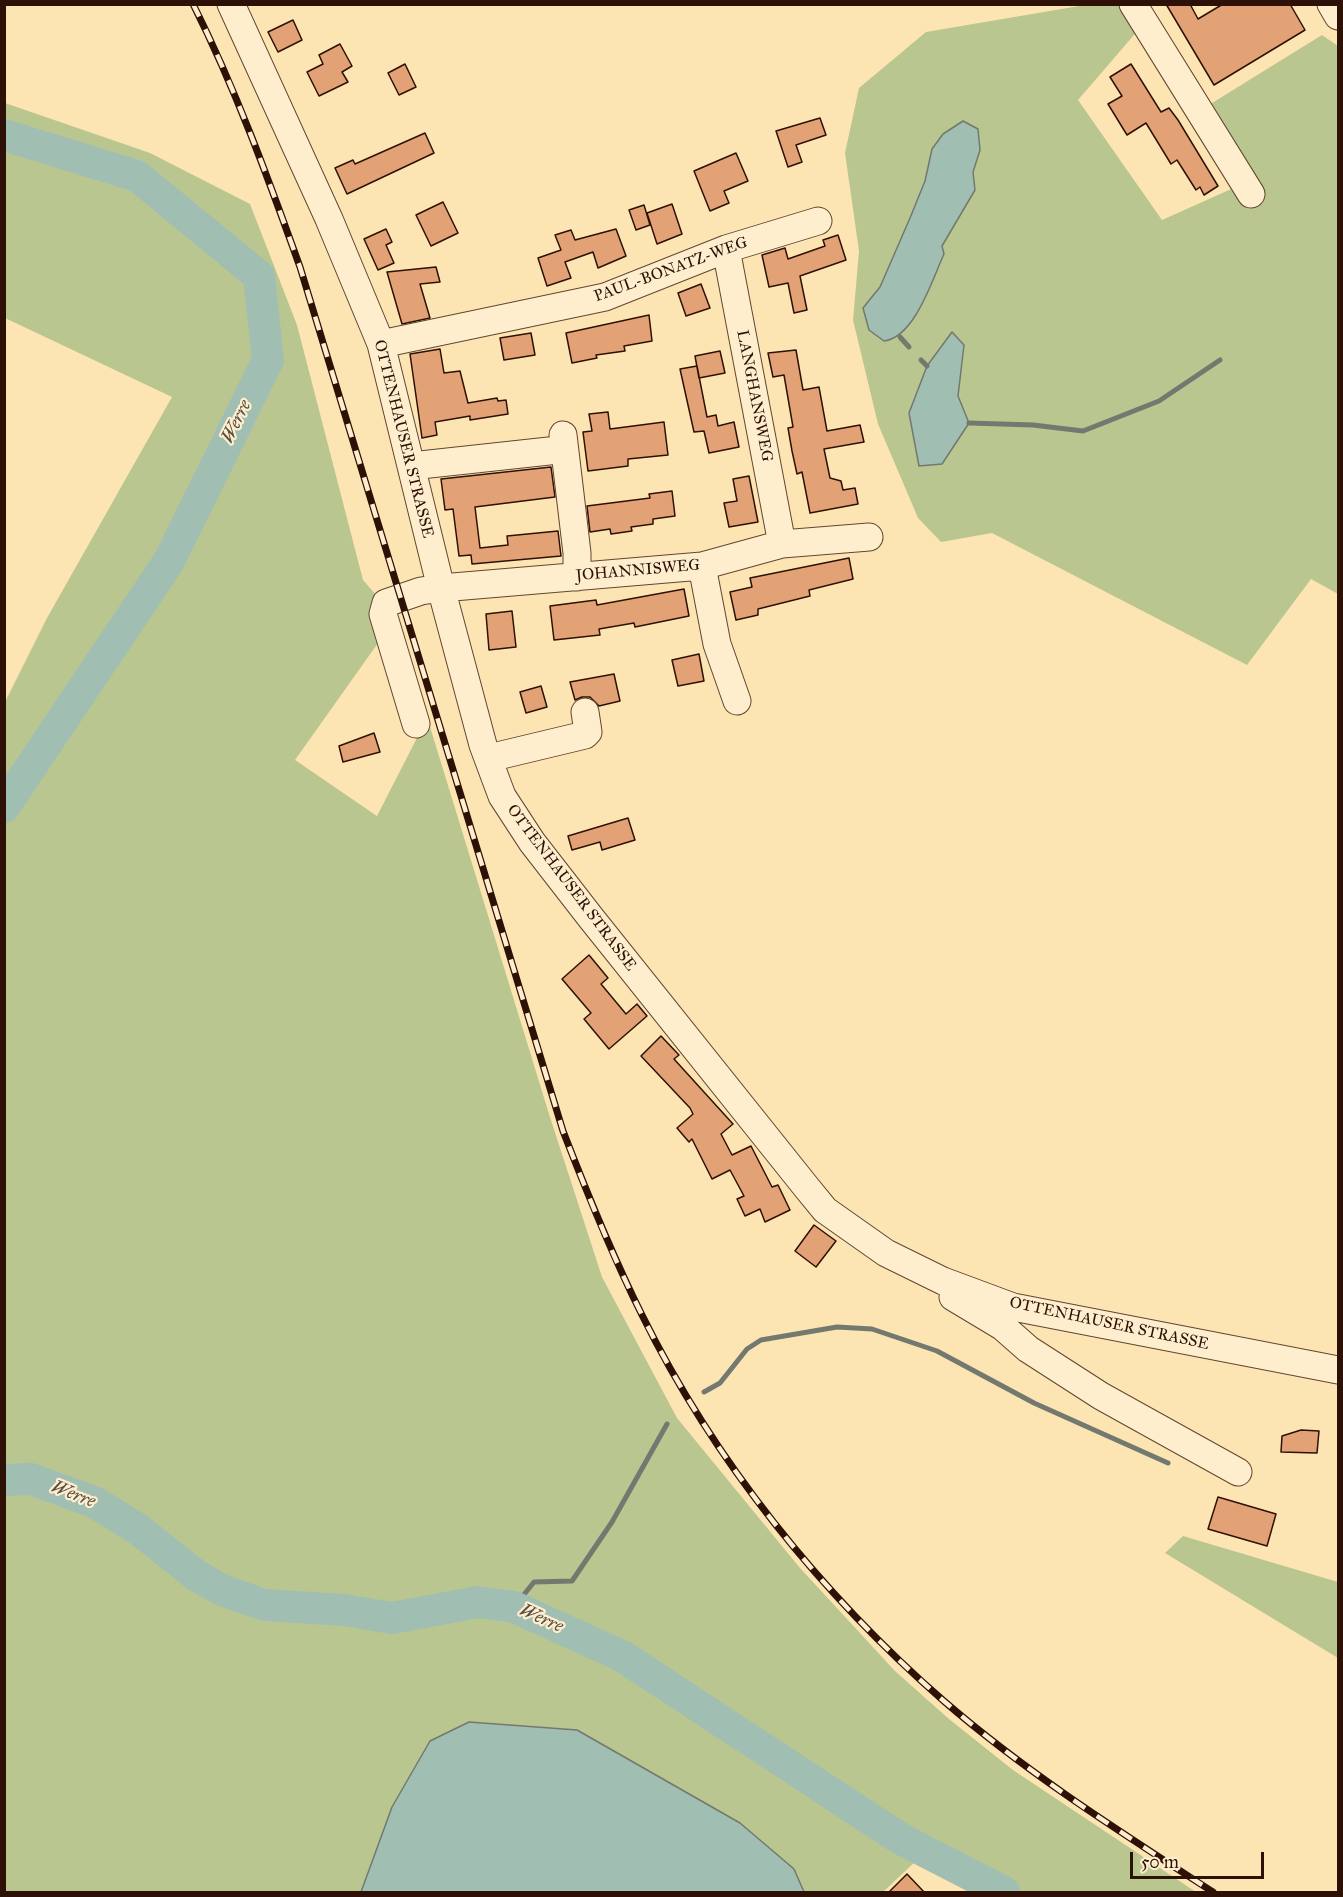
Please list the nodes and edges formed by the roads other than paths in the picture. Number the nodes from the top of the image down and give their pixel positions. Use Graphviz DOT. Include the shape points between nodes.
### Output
graph roads {
  1 [pos="231,4"];
  2 [pos="1133,4"];
  3 [pos="1332,4"];
  4 [pos="1338,16"];
  5 [pos="1251,194"];
  6 [pos="818,221"];
  7 [pos="726,249"];
  8 [pos="381,344"];
  9 [pos="411,466"];
  10 [pos="868,537"];
  11 [pos="782,544"];
  12 [pos="702,566"];
  13 [pos="577,577"];
  14 [pos="441,588"];
  15 [pos="737,701"];
  16 [pos="585,712"];
  17 [pos="416,724"];
  18 [pos="489,758"];
  19 [pos="943,1281"];
  20 [pos="1338,1370"];
  21 [pos="1238,1472"];
  1 -- 8 [label="street, OTTENHAUSER STRASSE"];
  2 -- 5 [label="street"];
  3 -- 4 [label="street"];
  6 -- 7 [label="street, PAUL-BONATZ-WEG"];
  7 -- 8 [label="street, PAUL-BONATZ-WEG" via="605,297"];
  7 -- 11 [label="street, LANGHANSWEG"];
  8 -- 9 [label="street, OTTENHAUSER STRASSE"];
  9 -- 13 [label="street" via="556,443 577,553"];
  9 -- 14 [label="street, OTTENHAUSER STRASSE"];
  10 -- 11 [label="street, JOHANNISWEG"];
  11 -- 12 [label="street, JOHANNISWEG"];
  12 -- 13 [label="street, JOHANNISWEG"];
  12 -- 15 [label="street" via="717,644"];
  13 -- 14 [label="street, JOHANNISWEG"];
  14 -- 17 [label="street, JOHANNISWEG" via="399,597 386,603 383,614"];
  14 -- 18 [label="street, OTTENHAUSER STRASSE"];
  16 -- 18 [label="street" via="585,735"];
  18 -- 19 [label="street, OTTENHAUSER STRASSE" via="502,796 532,842 825,1210 886,1253"];
  19 -- 20 [label="street, OTTENHAUSER STRASSE" via="1013,1306"];
  19 -- 21 [label="street" via="951,1295 1003,1327 1028,1349 1101,1396"];
}
